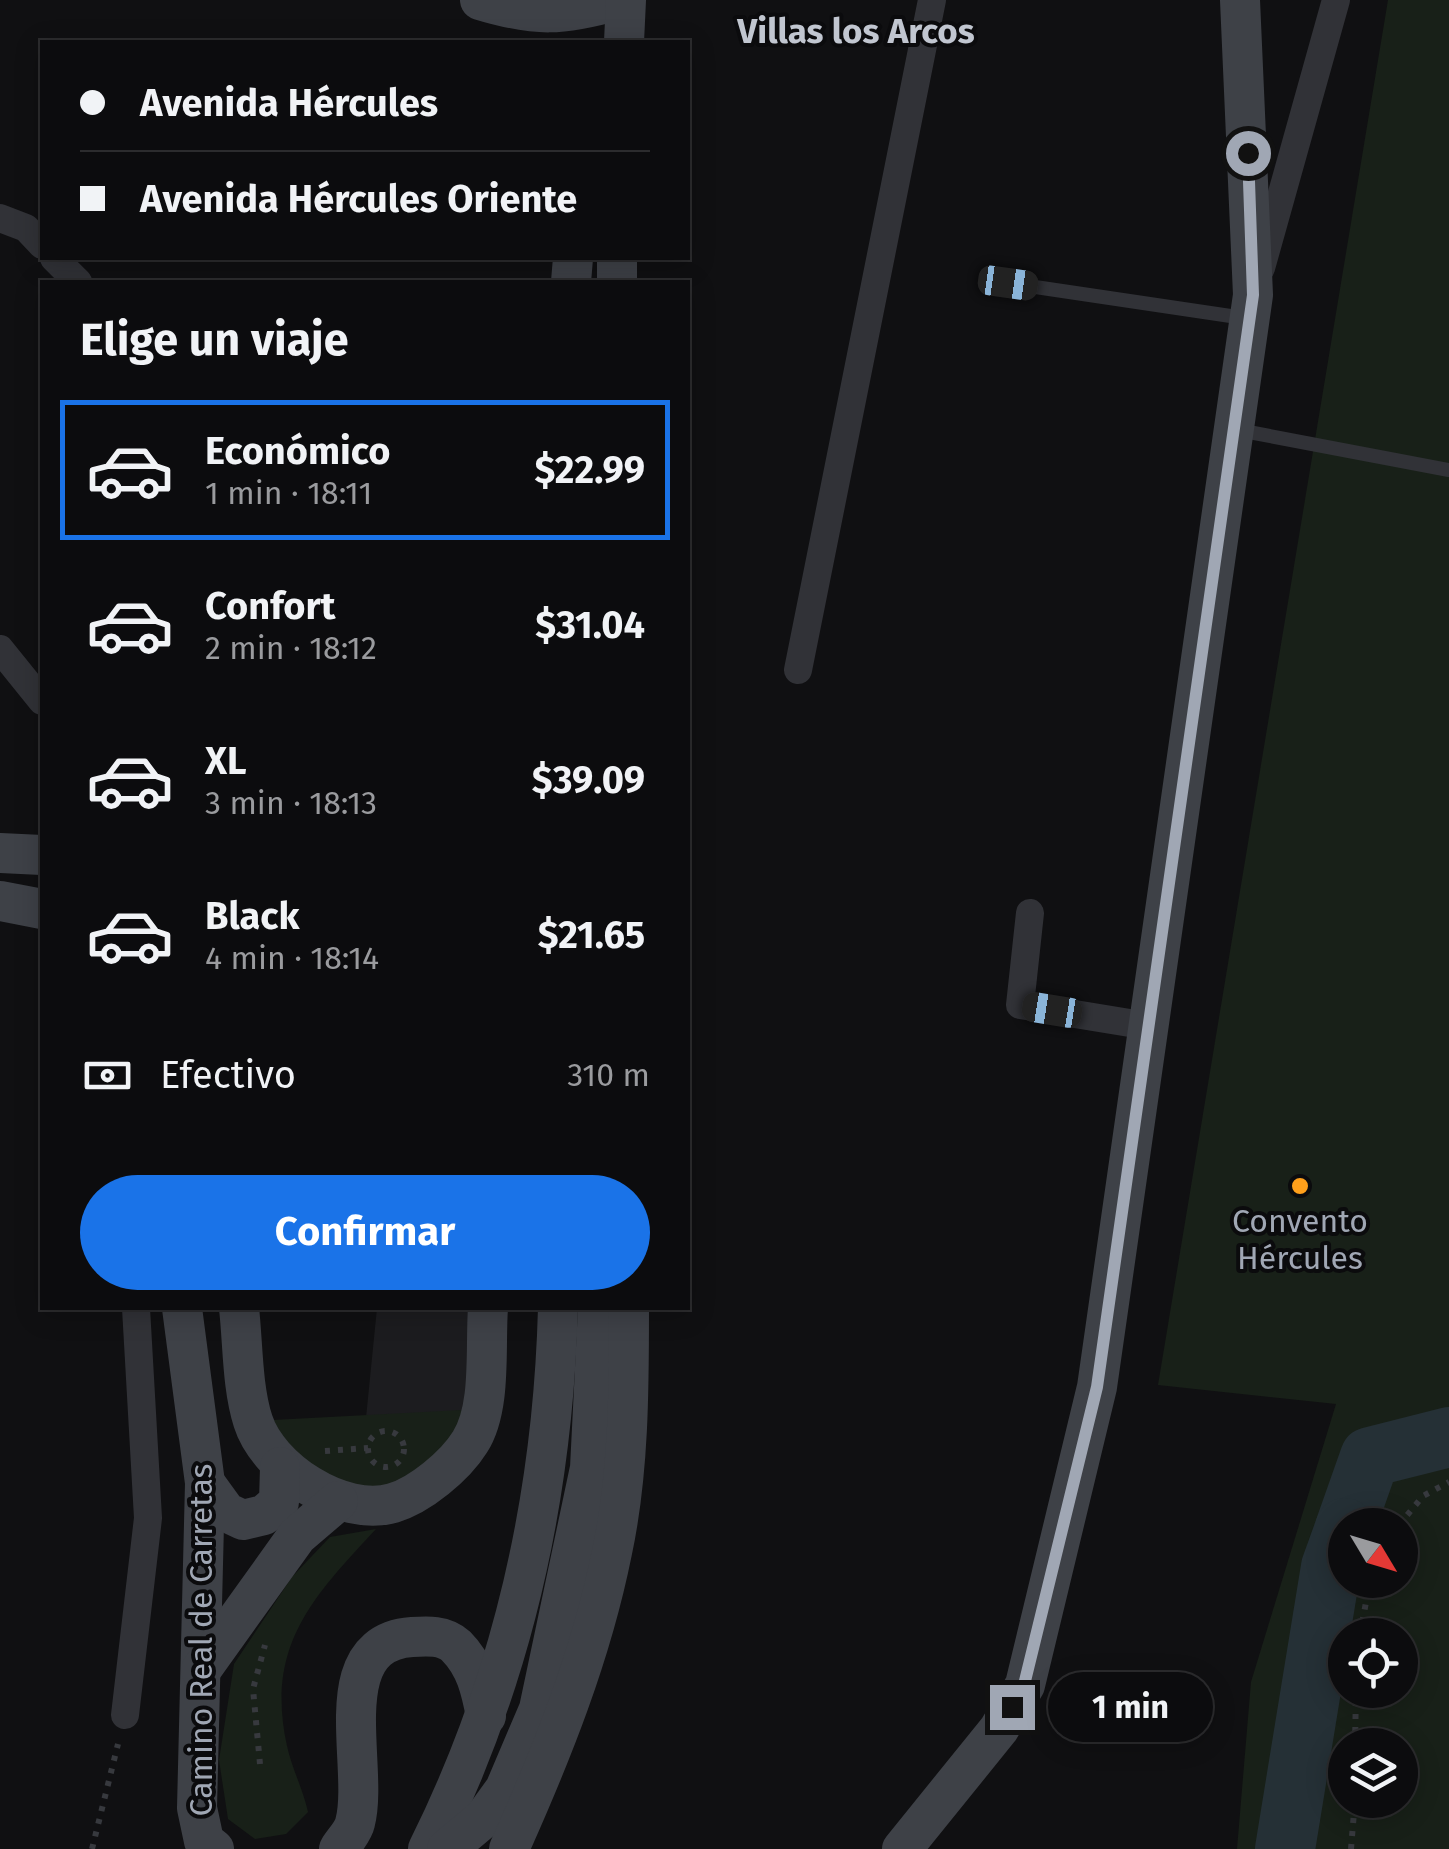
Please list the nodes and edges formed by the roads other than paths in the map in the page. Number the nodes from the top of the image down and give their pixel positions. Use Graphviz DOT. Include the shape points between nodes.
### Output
graph roads {
  1 [pos="480,0"];
  2 [pos="618,0"];
  3 [pos="626,0"];
  4 [pos="929,0"];
  5 [pos="1240,0"];
  6 [pos="1336,0"];
  7 [pos="576,18"];
  8 [pos="624,40"];
  9 [pos="0,218"];
  10 [pos="40,243"];
  11 [pos="56,260"];
  12 [pos="76,280"];
  13 [pos="1008,283"];
  14 [pos="1248,323"];
  15 [pos="1232,429"];
  16 [pos="1449,470"];
  17 [pos="0,649"];
  18 [pos="798,670"];
  19 [pos="40,699"];
  20 [pos="0,852"];
  21 [pos="40,855"];
  22 [pos="0,902"];
  23 [pos="40,909"];
  24 [pos="1030,913"];
  25 [pos="1148,1026"];
  26 [pos="136,1310"];
  27 [pos="182,1310"];
  28 [pos="239,1310"];
  29 [pos="488,1310"];
  30 [pos="558,1310"];
  31 [pos="598,1310"];
  32 [pos="629,1310"];
  33 [pos="280,1467"];
  34 [pos="205,1483"];
  35 [pos="338,1501"];
  36 [pos="200,1670"];
  37 [pos="125,1716"];
  38 [pos="486,1716"];
  39 [pos="214,1849"];
  40 [pos="339,1849"];
  41 [pos="428,1849"];
  42 [pos="447,1849"];
  43 [pos="509,1849"];
  44 [pos="902,1849"];
  1 -- 7 [label="street" via="527,14"];
  2 -- 7 [label="street"];
  3 -- 8 [label="street"];
  4 -- 18 [label="street"];
  5 -- 14 [label="street"];
  6 -- 14 [label="street"];
  9 -- 10 [label="street" via="26,228"];
  11 -- 12 [label="street"];
  13 -- 14 [label="lane"];
  14 -- 15 [label="street"];
  15 -- 16 [label="lane"];
  15 -- 25 [label="street"];
  17 -- 19 [label="street"];
  20 -- 21 [label="street"];
  22 -- 23 [label="street"];
  24 -- 25 [label="street" via="1020,1005"];
  25 -- 44 [label="street" via="1097,1387 1024,1685 1000,1729"];
  26 -- 37 [label="street" via="148,1518"];
  27 -- 34 [label="street, Camino Real de Carretas"];
  28 -- 33 [label="street, Camino Real de Carretas" via="253,1421"];
  29 -- 35 [label="street, Camino Real de Carretas" via="472,1440 449,1468 393,1503"];
  30 -- 38 [label="street" via="556,1390 537,1532"];
  31 -- 42 [label="street" via="590,1468 539,1709 505,1788 484,1818"];
  32 -- 43 [label="street" via="629,1404 613,1550 553,1751"];
  33 -- 34 [label="street" via="280,1502 243,1520 226,1512"];
  33 -- 35 [label="street, Camino Real de Carretas"];
  34 -- 36 [label="street, Camino Real de Carretas"];
  35 -- 36 [label="street" via="297,1536"];
  36 -- 39 [label="street, Camino Real de Carretas" via="197,1808 204,1841"];
  38 -- 40 [label="street" via="479,1681 453,1643 434,1635 398,1638 372,1653 356,1699 355,1826"];
  38 -- 41 [label="street"];
}
